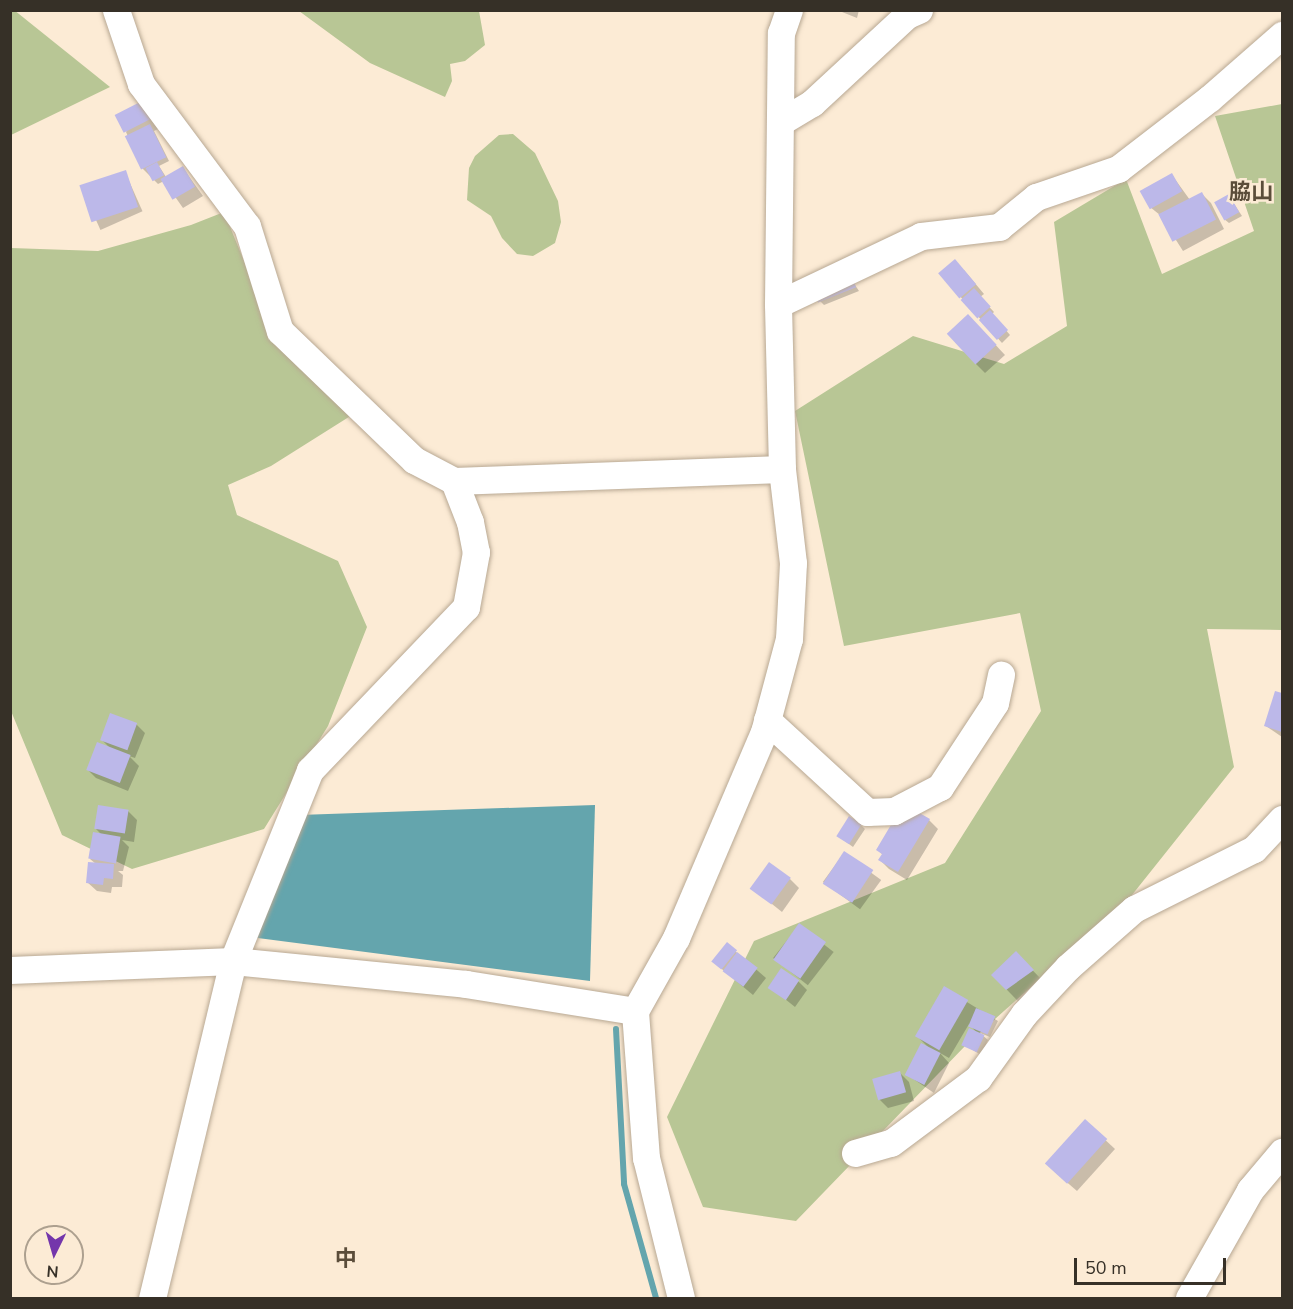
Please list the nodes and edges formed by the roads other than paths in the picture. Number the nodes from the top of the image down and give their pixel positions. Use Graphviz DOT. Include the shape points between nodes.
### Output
graph roads {
  1 [pos="116,10"];
  2 [pos="789,10"];
  3 [pos="919,10"];
  4 [pos="1282,35"];
  5 [pos="782,121"];
  6 [pos="778,304"];
  7 [pos="782,469"];
  8 [pos="453,481"];
  9 [pos="1001,675"];
  10 [pos="767,720"];
  11 [pos="1282,819"];
  12 [pos="233,961"];
  13 [pos="10,970"];
  14 [pos="635,1011"];
  15 [pos="1282,1152"];
  16 [pos="855,1153"];
  17 [pos="152,1299"];
  18 [pos="681,1299"];
  19 [pos="1189,1299"];
  1 -- 8 [label="street" via="141,84 247,226 280,331 414,460"];
  2 -- 5 [label="street" via="782,33"];
  3 -- 5 [label="street" via="907,15 812,103"];
  4 -- 6 [label="street" via="1210,98 1118,169 1036,197 999,227 921,236"];
  5 -- 6 [label="street"];
  6 -- 7 [label="street"];
  7 -- 8 [label="street"];
  7 -- 10 [label="street" via="793,563 789,639"];
  8 -- 12 [label="street" via="470,522 476,552 466,607 310,770"];
  9 -- 10 [label="street" via="995,703 940,787 894,811 867,812"];
  10 -- 14 [label="street" via="676,938"];
  11 -- 16 [label="street" via="1254,849 1134,909 1068,967 1024,1014 978,1078 891,1143"];
  12 -- 13 [label="street"];
  12 -- 14 [label="street" via="466,984"];
  12 -- 17 [label="street"];
  14 -- 18 [label="street" via="646,1158"];
  15 -- 19 [label="street" via="1250,1190"];
}
